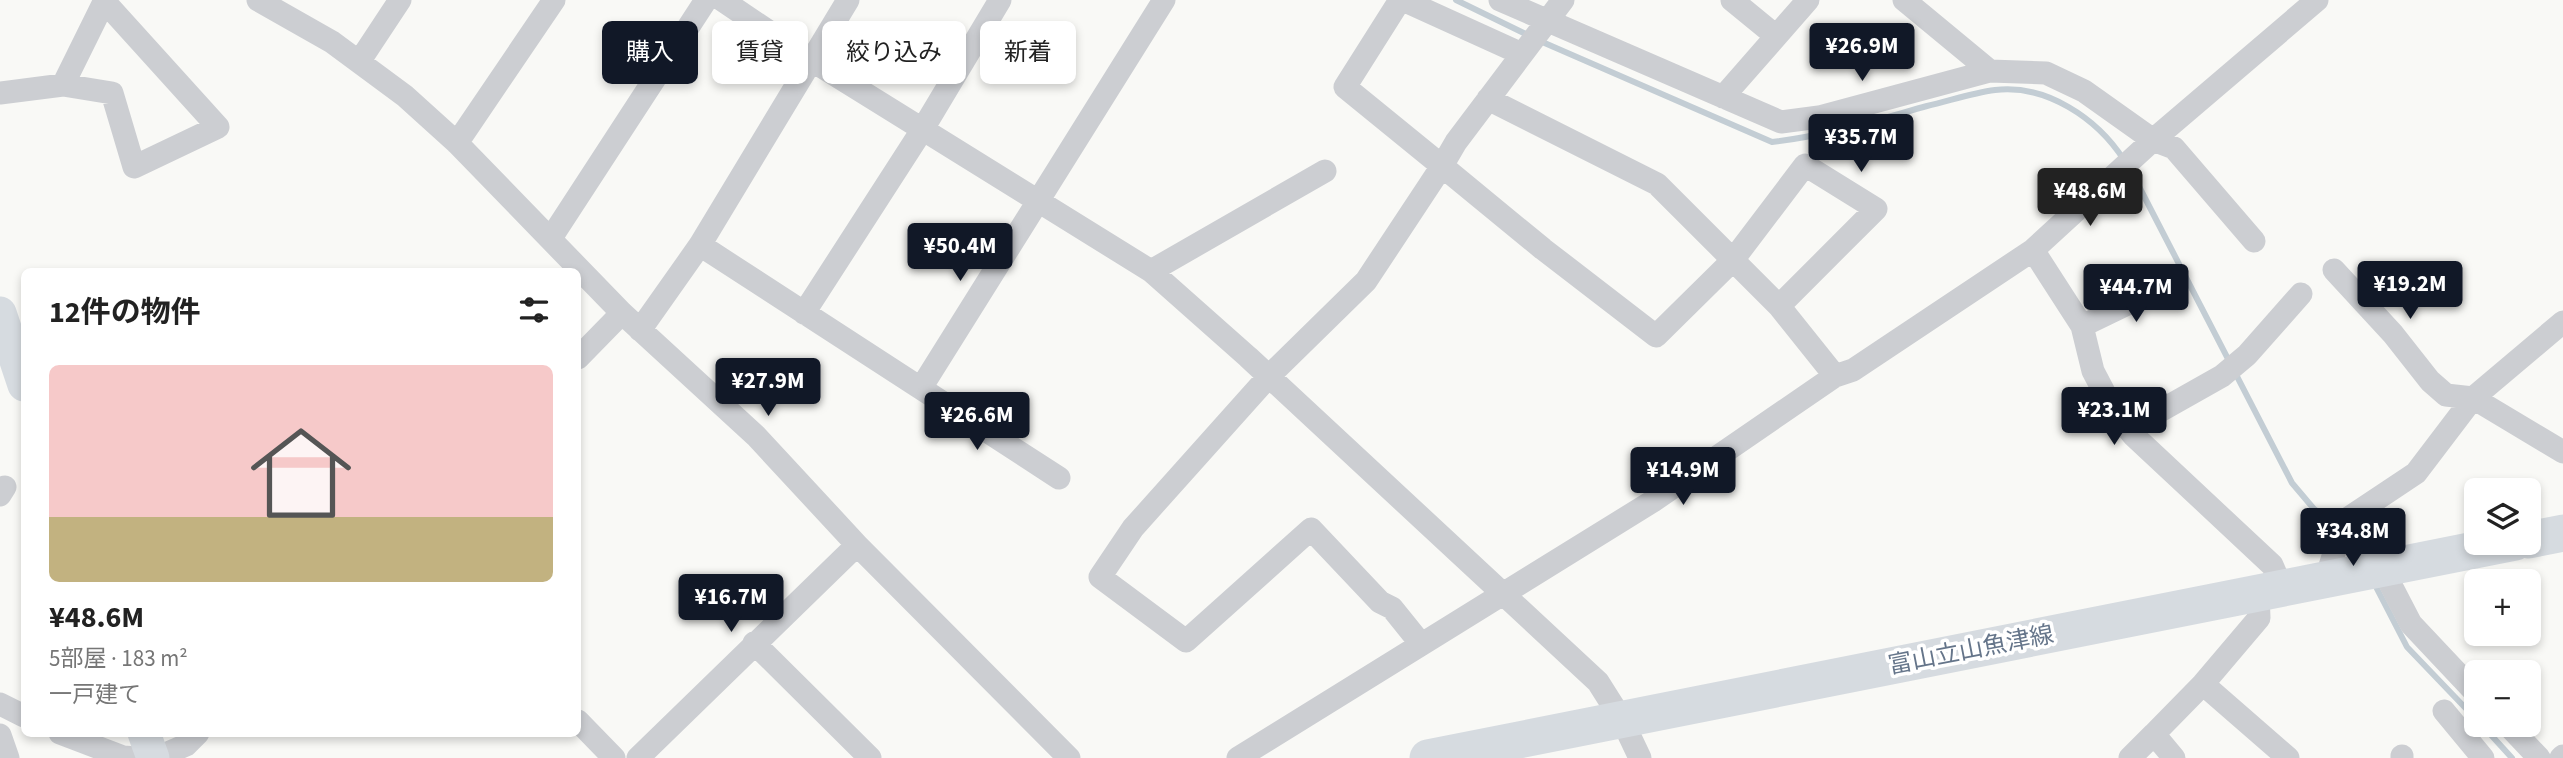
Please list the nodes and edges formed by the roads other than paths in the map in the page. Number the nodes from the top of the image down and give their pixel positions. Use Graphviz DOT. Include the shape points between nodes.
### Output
graph roads {
  1 [pos="105,0"];
  2 [pos="258,0"];
  3 [pos="400,0"];
  4 [pos="554,0"];
  5 [pos="706,0"];
  6 [pos="722,0"];
  7 [pos="849,0"];
  8 [pos="1000,0"];
  9 [pos="1164,0"];
  10 [pos="1401,0"];
  11 [pos="1500,0"];
  12 [pos="1563,0"];
  13 [pos="1732,0"];
  14 [pos="1808,0"];
  15 [pos="1905,0"];
  16 [pos="2317,0"];
  17 [pos="1544,24"];
  18 [pos="1776,36"];
  19 [pos="1524,52"];
  20 [pos="811,60"];
  21 [pos="359,62"];
  22 [pos="1990,71"];
  23 [pos="63,85"];
  24 [pos="0,93"];
  25 [pos="1723,97"];
  26 [pos="1488,99"];
  27 [pos="924,127"];
  28 [pos="457,143"];
  29 [pos="2145,148"];
  30 [pos="1443,166"];
  31 [pos="1325,172"];
  32 [pos="1036,201"];
  33 [pos="551,238"];
  34 [pos="2254,241"];
  35 [pos="700,245"];
  36 [pos="2033,250"];
  37 [pos="1733,260"];
  38 [pos="579,268"];
  39 [pos="581,270"];
  40 [pos="2334,270"];
  41 [pos="1151,271"];
  42 [pos="2171,283"];
  43 [pos="2301,294"];
  44 [pos="1779,306"];
  45 [pos="0,313"];
  46 [pos="622,313"];
  47 [pos="804,313"];
  48 [pos="2563,322"];
  49 [pos="2082,326"];
  50 [pos="640,330"];
  51 [pos="581,355"];
  52 [pos="21,375"];
  53 [pos="1269,376"];
  54 [pos="1835,376"];
  55 [pos="921,388"];
  56 [pos="2473,398"];
  57 [pos="2128,429"];
  58 [pos="2563,452"];
  59 [pos="1059,478"];
  60 [pos="857,545"];
  61 [pos="2464,547"];
  62 [pos="2354,559"];
  63 [pos="2270,590"];
  64 [pos="1503,595"];
  65 [pos="754,642"];
  66 [pos="1421,644"];
  67 [pos="2464,680"];
  68 [pos="2203,684"];
  69 [pos="0,704"];
  70 [pos="2444,711"];
  71 [pos="21,714"];
  72 [pos="1622,720"];
  73 [pos="581,724"];
  74 [pos="0,734"];
  75 [pos="2154,734"];
  76 [pos="70,737"];
  77 [pos="146,737"];
  78 [pos="2519,737"];
  79 [pos="192,746"];
  80 [pos="8,758"];
  81 [pos="138,758"];
  82 [pos="154,758"];
  83 [pos="614,758"];
  84 [pos="638,758"];
  85 [pos="870,758"];
  86 [pos="1069,758"];
  87 [pos="1238,758"];
  88 [pos="1428,758"];
  89 [pos="1640,758"];
  90 [pos="2130,758"];
  91 [pos="2174,758"];
  92 [pos="2288,758"];
  93 [pos="2483,758"];
  94 [pos="2539,758"];
  1 -- 23 [label="street"];
  1 -- 23 [label="street" via="218,127 134,167 112,93"];
  2 -- 21 [label="street"];
  3 -- 21 [label="street"];
  4 -- 28 [label="street"];
  5 -- 33 [label="street"];
  6 -- 20 [label="street"];
  7 -- 20 [label="street"];
  8 -- 27 [label="street"];
  9 -- 32 [label="street"];
  10 -- 19 [label="street"];
  10 -- 30 [label="street" via="1345,87"];
  11 -- 17 [label="street"];
  12 -- 17 [label="street"];
  13 -- 18 [label="street"];
  14 -- 18 [label="street"];
  15 -- 22 [label="street"];
  16 -- 29 [label="street"];
  17 -- 19 [label="street"];
  17 -- 25 [label="street"];
  18 -- 25 [label="street"];
  19 -- 26 [label="street"];
  20 -- 27 [label="street"];
  20 -- 35 [label="street"];
  21 -- 28 [label="street"];
  22 -- 25 [label="street" via="1819,117 1781,122"];
  22 -- 29 [label="street" via="2046,73 2084,91"];
  23 -- 24 [label="street"];
  26 -- 30 [label="street"];
  26 -- 37 [label="street" via="1657,184"];
  27 -- 32 [label="street"];
  27 -- 47 [label="street"];
  28 -- 33 [label="street"];
  29 -- 34 [label="street" via="2174,148"];
  29 -- 36 [label="street"];
  30 -- 37 [label="street" via="1656,336"];
  30 -- 53 [label="street" via="1366,281"];
  31 -- 41 [label="street"];
  32 -- 41 [label="street"];
  32 -- 55 [label="street"];
  33 -- 38 [label="street"];
  35 -- 47 [label="street"];
  35 -- 50 [label="street"];
  36 -- 49 [label="street"];
  36 -- 54 [label="street" via="1853,370"];
  37 -- 44 [label="street"];
  37 -- 44 [label="street" via="1805,165 1875,209"];
  39 -- 46 [label="street"];
  40 -- 56 [label="street" via="2430,382 2446,395"];
  41 -- 53 [label="street"];
  42 -- 49 [label="street"];
  43 -- 57 [label="street" via="2222,376"];
  44 -- 54 [label="street"];
  45 -- 52 [label="street"];
  46 -- 50 [label="street"];
  46 -- 51 [label="street"];
  47 -- 55 [label="street"];
  48 -- 56 [label="street"];
  49 -- 57 [label="street" via="2093,370"];
  50 -- 60 [label="street" via="756,436"];
  53 -- 64 [label="street"];
  53 -- 66 [label="street" via="1133,528 1100,577 1186,641 1311,529 1380,602 1392,608"];
  54 -- 64 [label="street"];
  55 -- 59 [label="street"];
  56 -- 58 [label="street"];
  56 -- 62 [label="street"];
  57 -- 63 [label="street" via="2272,565"];
  60 -- 65 [label="street"];
  60 -- 86 [label="street"];
  61 -- 62 [label="main road, 富山立山魚津線"];
  62 -- 63 [label="main road, 富山立山魚津線"];
  62 -- 67 [label="street"];
  63 -- 68 [label="street" via="2259,618"];
  63 -- 72 [label="main road, 富山立山魚津線"];
  64 -- 66 [label="street"];
  64 -- 72 [label="street" via="1598,682"];
  65 -- 84 [label="street"];
  65 -- 85 [label="street"];
  66 -- 87 [label="street"];
  68 -- 75 [label="street"];
  68 -- 92 [label="street"];
  69 -- 71 [label="street"];
  70 -- 93 [label="street"];
  72 -- 88 [label="main road, 富山立山魚津線"];
  72 -- 89 [label="street"];
  73 -- 83 [label="street"];
  74 -- 80 [label="street"];
  75 -- 90 [label="street"];
  75 -- 91 [label="street"];
  76 -- 81 [label="street" via="123,757"];
  77 -- 82 [label="street"];
  78 -- 94 [label="street"];
  79 -- 82 [label="street"];
}
